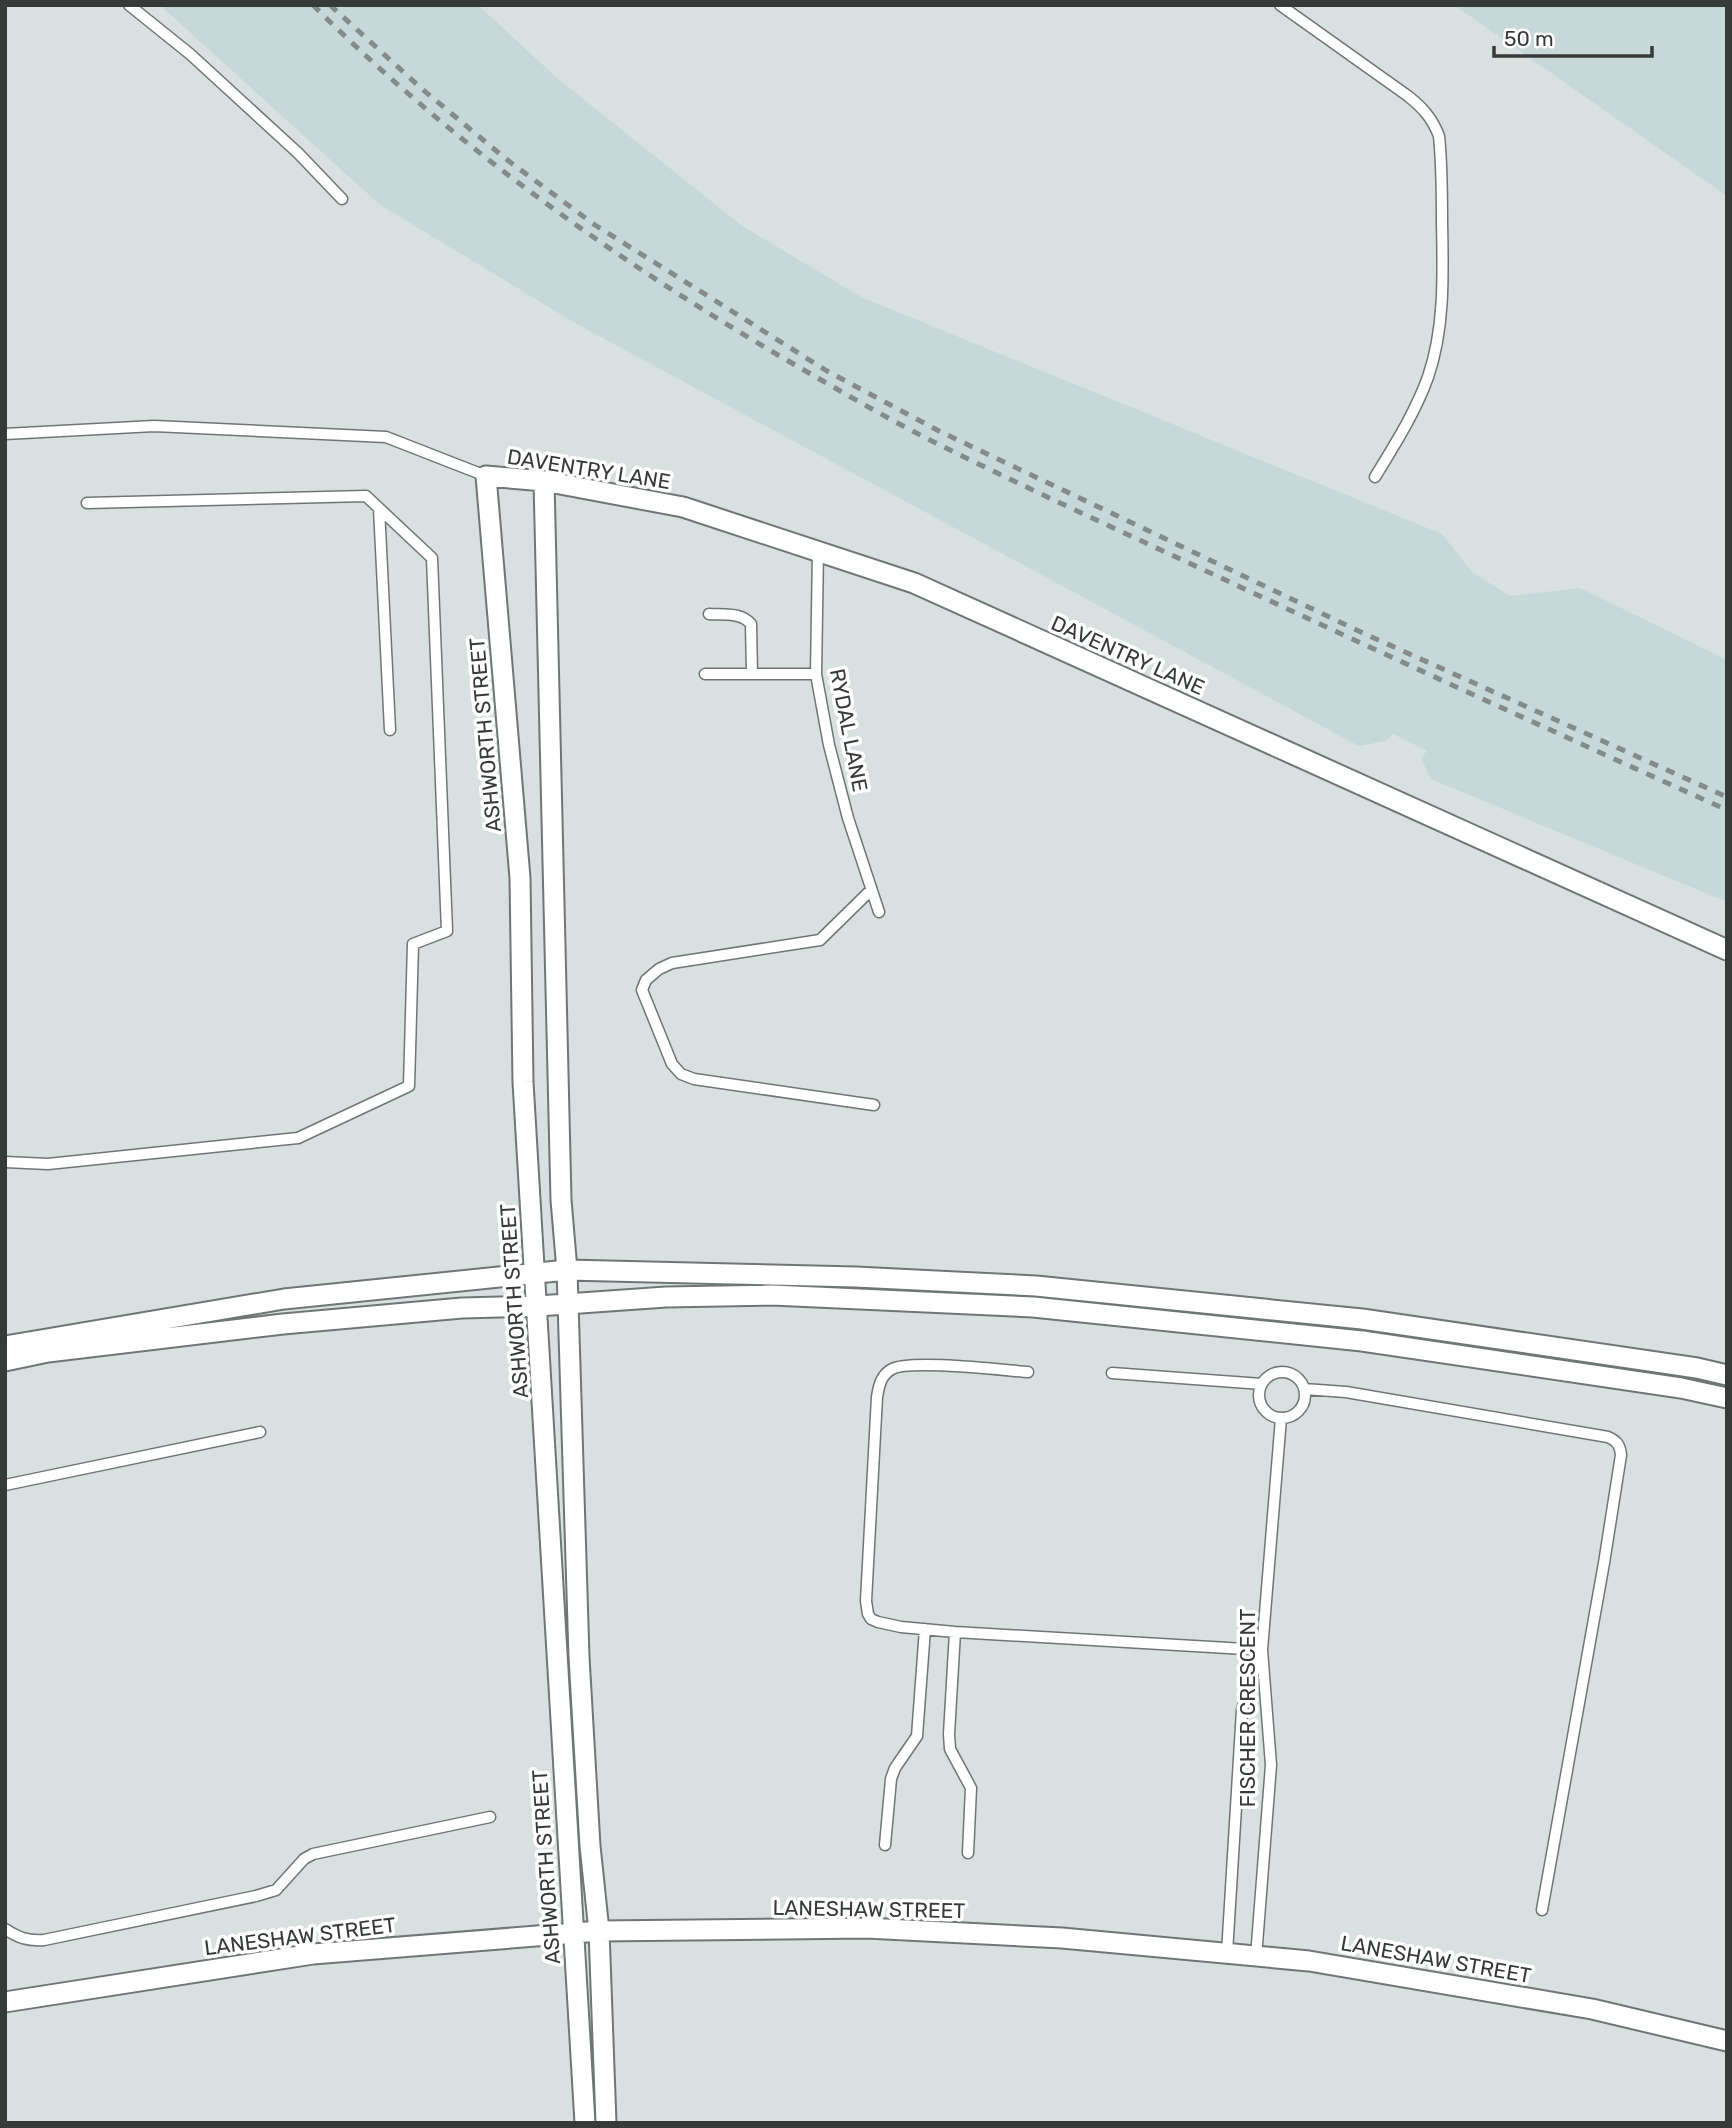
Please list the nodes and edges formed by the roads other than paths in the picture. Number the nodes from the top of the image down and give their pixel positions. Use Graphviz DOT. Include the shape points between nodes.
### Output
graph roads {
  1 [pos="129,5"];
  2 [pos="1280,5"];
  3 [pos="342,200"];
  4 [pos="5,433"];
  5 [pos="486,476"];
  6 [pos="1375,477"];
  7 [pos="544,481"];
  8 [pos="87,502"];
  9 [pos="379,508"];
  10 [pos="818,550"];
  11 [pos="709,614"];
  12 [pos="705,674"];
  13 [pos="752,674"];
  14 [pos="816,674"];
  15 [pos="390,730"];
  16 [pos="871,890"];
  17 [pos="879,912"];
  18 [pos="1727,950"];
  19 [pos="874,1105"];
  20 [pos="5,1162"];
  21 [pos="567,1270"];
  22 [pos="535,1272"];
  23 [pos="568,1303"];
  24 [pos="538,1306"];
  25 [pos="5,1346"];
  26 [pos="5,1361"];
  27 [pos="1028,1371"];
  28 [pos="1112,1373"];
  29 [pos="1727,1375"];
  30 [pos="1262,1384"];
  31 [pos="1304,1389"];
  32 [pos="1727,1398"];
  33 [pos="1280,1418"];
  34 [pos="260,1432"];
  35 [pos="5,1485"];
  36 [pos="925,1629"];
  37 [pos="955,1632"];
  38 [pos="1262,1650"];
  39 [pos="490,1817"];
  40 [pos="885,1845"];
  41 [pos="968,1853"];
  42 [pos="1542,1910"];
  43 [pos="5,1929"];
  44 [pos="599,1931"];
  45 [pos="573,1933"];
  46 [pos="1227,1953"];
  47 [pos="1256,1957"];
  48 [pos="5,2002"];
  49 [pos="1727,2041"];
  50 [pos="586,2123"];
  51 [pos="606,2123"];
  1 -- 3 [label="lane" via="190,54"];
  2 -- 6 [label="lane" via="1425,110 1439,136 1443,258 1436,345 1429,376 1410,419"];
  4 -- 5 [label="lane" via="154,426 386,437"];
  5 -- 7 [label="street, DAVENTRY LANE"];
  5 -- 22 [label="street, ASHWORTH STREET" via="520,878 523,1082"];
  7 -- 10 [label="street, DAVENTRY LANE" via="683,507"];
  7 -- 21 [label="street" via="557,1082"];
  8 -- 9 [label="lane" via="366,496"];
  9 -- 15 [label="lane"];
  9 -- 20 [label="lane" via="432,558 447,931 413,944 409,1086 298,1138 48,1164"];
  10 -- 14 [label="lane, RYDAL LANE"];
  10 -- 18 [label="street, DAVENTRY LANE" via="914,583"];
  11 -- 13 [label="lane" via="738,615 751,624"];
  12 -- 13 [label="lane"];
  13 -- 14 [label="lane"];
  14 -- 16 [label="lane, RYDAL LANE" via="829,745"];
  16 -- 17 [label="lane, RYDAL LANE"];
  16 -- 19 [label="lane" via="820,940 672,963 646,979 642,990 666,1052 681,1074"];
  21 -- 22 [label="street"];
  21 -- 23 [label="street"];
  21 -- 29 [label="street" via="1036,1286 1362,1319"];
  22 -- 24 [label="street, ASHWORTH STREET"];
  22 -- 25 [label="street" via="284,1299"];
  23 -- 24 [label="street"];
  23 -- 32 [label="street" via="772,1295 1033,1307 1362,1341"];
  23 -- 44 [label="street" via="579,1657"];
  24 -- 26 [label="street" via="284,1324"];
  24 -- 45 [label="street, ASHWORTH STREET"];
  27 -- 36 [label="lane" via="906,1364 879,1382 866,1607 878,1622"];
  28 -- 30 [label="lane"];
  30 -- 31 [label="lane" via="1285,1372"];
  30 -- 33 [label="lane" via="1260,1402"];
  31 -- 33 [label="lane" via="1302,1406"];
  31 -- 42 [label="lane" via="1346,1392 1608,1437 1620,1447"];
  33 -- 38 [label="lane, FISCHER CRESCENT"];
  34 -- 35 [label="lane"];
  36 -- 37 [label="lane"];
  36 -- 40 [label="lane" via="919,1725 912,1747 891,1779"];
  37 -- 38 [label="lane"];
  37 -- 41 [label="lane" via="948,1734 950,1749 971,1788"];
  38 -- 46 [label="lane" via="1242,1710"];
  38 -- 47 [label="lane, FISCHER CRESCENT" via="1271,1765"];
  39 -- 43 [label="lane" via="313,1854 276,1890 256,1896 44,1940 28,1941"];
  44 -- 45 [label="street, LANESHAW STREET"];
  44 -- 46 [label="street, LANESHAW STREET" via="866,1928 1062,1938"];
  44 -- 51 [label="street"];
  45 -- 48 [label="street, LANESHAW STREET" via="313,1954"];
  45 -- 50 [label="street, ASHWORTH STREET"];
  46 -- 47 [label="street, LANESHAW STREET"];
  47 -- 49 [label="street, LANESHAW STREET" via="1373,1971 1579,2007"];
}
